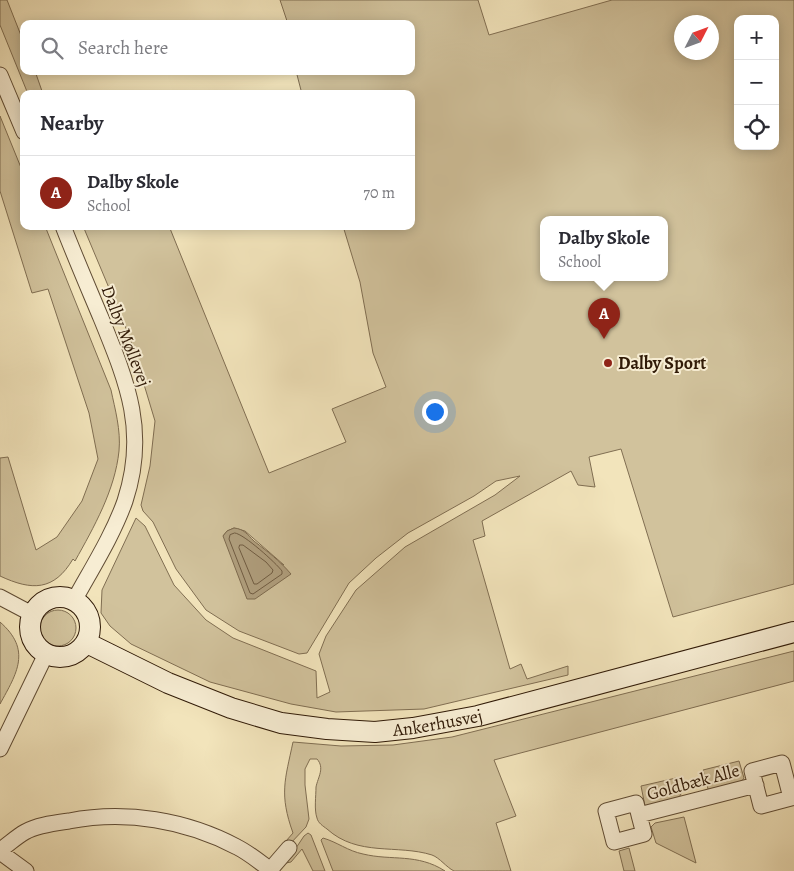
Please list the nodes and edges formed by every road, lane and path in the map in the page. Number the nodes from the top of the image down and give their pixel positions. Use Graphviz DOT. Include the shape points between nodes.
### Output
graph roads {
  1 [pos="0,77"];
  2 [pos="20,123"];
  3 [pos="65,230"];
  4 [pos="0,598"];
  5 [pos="74,599"];
  6 [pos="32,614"];
  7 [pos="794,632"];
  8 [pos="87,642"];
  9 [pos="46,654"];
  10 [pos="0,748"];
  11 [pos="790,779"];
  12 [pos="756,785"];
  13 [pos="639,815"];
  14 [pos="289,848"];
  15 [pos="0,851"];
  16 [pos="271,870"];
  17 [pos="26,871"];
  1 -- 2 [label="street"];
  3 -- 5 [label="street, Dalby Møllevej" via="123,372 132,404 135,437 133,469 125,501"];
  4 -- 6 [label="street"];
  5 -- 6 [label="street" via="55,596 38,606"];
  5 -- 8 [label="street" via="82,605 91,623"];
  6 -- 9 [label="street" via="31,637"];
  7 -- 8 [label="street, Ankerhusvej" via="478,716 375,732 280,723 231,708 168,683"];
  8 -- 9 [label="street" via="68,656"];
  9 -- 10 [label="street"];
  11 -- 12 [label="street, Goldbæk Alle" via="782,763 752,771"];
  11 -- 12 [label="street, Goldbæk Alle" via="791,798 761,806"];
  12 -- 13 [label="street, Goldbæk Alle"];
  14 -- 16 [label="street"];
  15 -- 16 [label="street" via="25,832 49,824 90,817 132,817 164,821 204,832 238,848"];
  15 -- 17 [label="street"];
}
